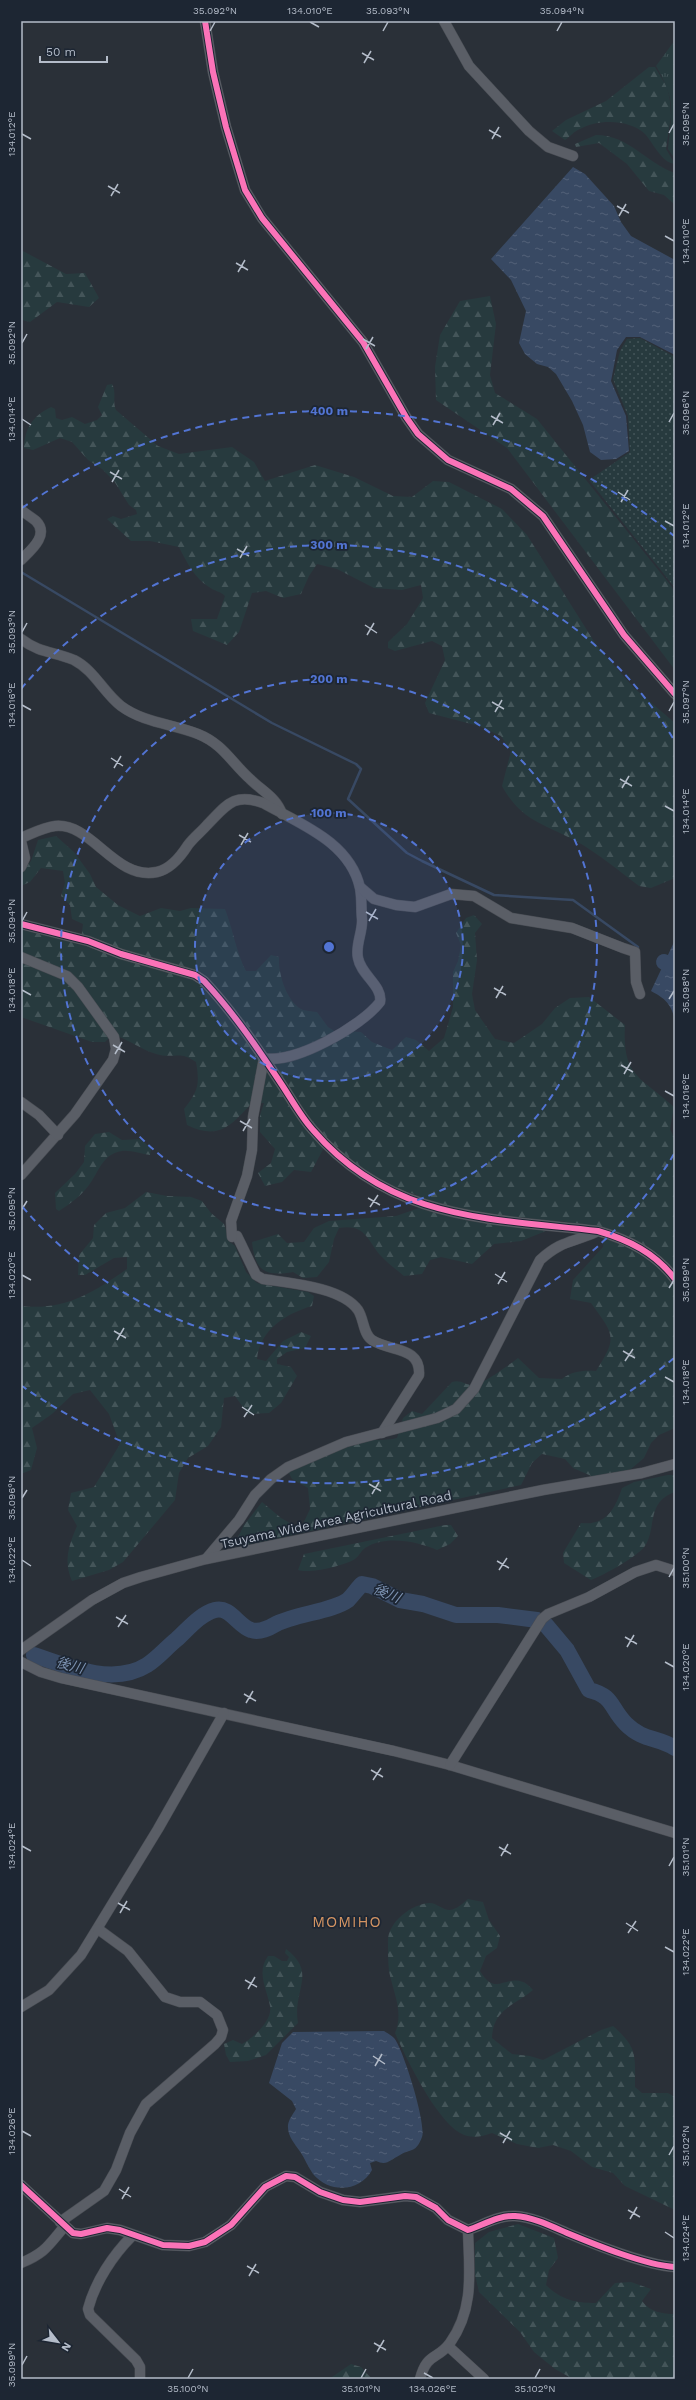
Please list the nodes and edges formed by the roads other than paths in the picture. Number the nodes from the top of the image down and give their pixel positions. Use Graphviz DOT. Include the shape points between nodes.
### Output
graph roads {
  1 [pos="205,21"];
  2 [pos="444,21"];
  3 [pos="573,156"];
  4 [pos="21,510"];
  5 [pos="21,560"];
  6 [pos="21,639"];
  7 [pos="675,694"];
  8 [pos="282,814"];
  9 [pos="21,840"];
  10 [pos="21,867"];
  11 [pos="360,887"];
  12 [pos="21,924"];
  13 [pos="21,957"];
  14 [pos="640,994"];
  15 [pos="264,1058"];
  16 [pos="21,1102"];
  17 [pos="58,1135"];
  18 [pos="21,1175"];
  19 [pos="598,1231"];
  20 [pos="675,1279"];
  21 [pos="382,1433"];
  22 [pos="675,1464"];
  23 [pos="206,1559"];
  24 [pos="675,1570"];
  25 [pos="21,1650"];
  26 [pos="21,1662"];
  27 [pos="224,1713"];
  28 [pos="450,1765"];
  29 [pos="675,1833"];
  30 [pos="98,1929"];
  31 [pos="21,2007"];
  32 [pos="21,2185"];
  33 [pos="62,2225"];
  34 [pos="468,2230"];
  35 [pos="132,2236"];
  36 [pos="21,2263"];
  37 [pos="675,2267"];
  38 [pos="448,2346"];
  39 [pos="140,2379"];
  40 [pos="420,2379"];
  41 [pos="484,2379"];
  1 -- 7 [label="street" via="213,72 228,134 245,190 262,218 363,342 418,434 448,460 511,489 542,516 624,635"];
  2 -- 3 [label="street" via="469,66 529,131 548,147"];
  4 -- 5 [label="street" via="37,522 40,538"];
  6 -- 8 [label="street" via="38,651 73,660 84,666 111,697 129,710 159,723 198,734 215,743 228,753 245,775 276,801"];
  8 -- 9 [label="street" via="251,798 227,803 178,859 156,872 128,869 87,838 65,827 55,826"];
  8 -- 11 [label="street" via="332,842 340,850"];
  9 -- 10 [label="street" via="25,858"];
  11 -- 14 [label="street" via="374,899 385,904 415,907 440,897 463,893 484,901 511,918 572,928 631,949 635,952 636,982"];
  11 -- 15 [label="street" via="362,921 357,953 363,971 380,992 380,1002 363,1018 325,1042 278,1059"];
  12 -- 15 [label="street" via="81,939 121,954 195,975 214,992 234,1016"];
  13 -- 17 [label="street" via="67,976 98,1011 114,1037 116,1049 113,1060"];
  15 -- 19 [label="street" via="312,1130 336,1154 380,1187 416,1202 489,1219"];
  15 -- 21 [label="street" via="253,1117 252,1150 247,1176 231,1221 234,1236 256,1275 263,1279 323,1289 351,1303 357,1309 367,1335 372,1340 408,1353 418,1360 420,1375"];
  16 -- 17 [label="street" via="39,1115"];
  17 -- 18 [label="street"];
  19 -- 20 [label="street" via="623,1239 644,1250"];
  19 -- 21 [label="street" via="567,1241 540,1260 474,1389 464,1402 437,1418"];
  21 -- 23 [label="street" via="346,1442 288,1467 271,1479"];
  22 -- 23 [label="street, Tsuyama Wide Area Agricultural Road" via="642,1473"];
  23 -- 25 [label="street, Tsuyama Wide Area Agricultural Road" via="123,1583 92,1600"];
  24 -- 28 [label="street" via="656,1565 635,1572 589,1597 548,1614 540,1622"];
  26 -- 27 [label="street" via="61,1678"];
  27 -- 28 [label="street"];
  27 -- 30 [label="street"];
  28 -- 29 [label="street"];
  30 -- 31 [label="street" via="63,1977 49,1990"];
  30 -- 33 [label="street" via="128,1951 165,1996 180,2002 200,2002 217,2015 223,2030 215,2044 146,2104 104,2191"];
  32 -- 33 [label="street"];
  33 -- 35 [label="street" via="73,2233 81,2234 106,2228"];
  33 -- 36 [label="street" via="48,2249 39,2256"];
  34 -- 35 [label="street" via="448,2220 436,2208 416,2197 360,2202 343,2200 320,2192 295,2177 286,2176 265,2187 231,2225 205,2242 174,2246"];
  34 -- 37 [label="street" via="494,2219 513,2216 528,2218 596,2244"];
  34 -- 38 [label="street" via="467,2310 460,2328"];
  35 -- 39 [label="street" via="107,2268 88,2309 90,2315 136,2360 140,2367"];
  38 -- 40 [label="street" via="427,2361"];
  38 -- 41 [label="street"];
}
